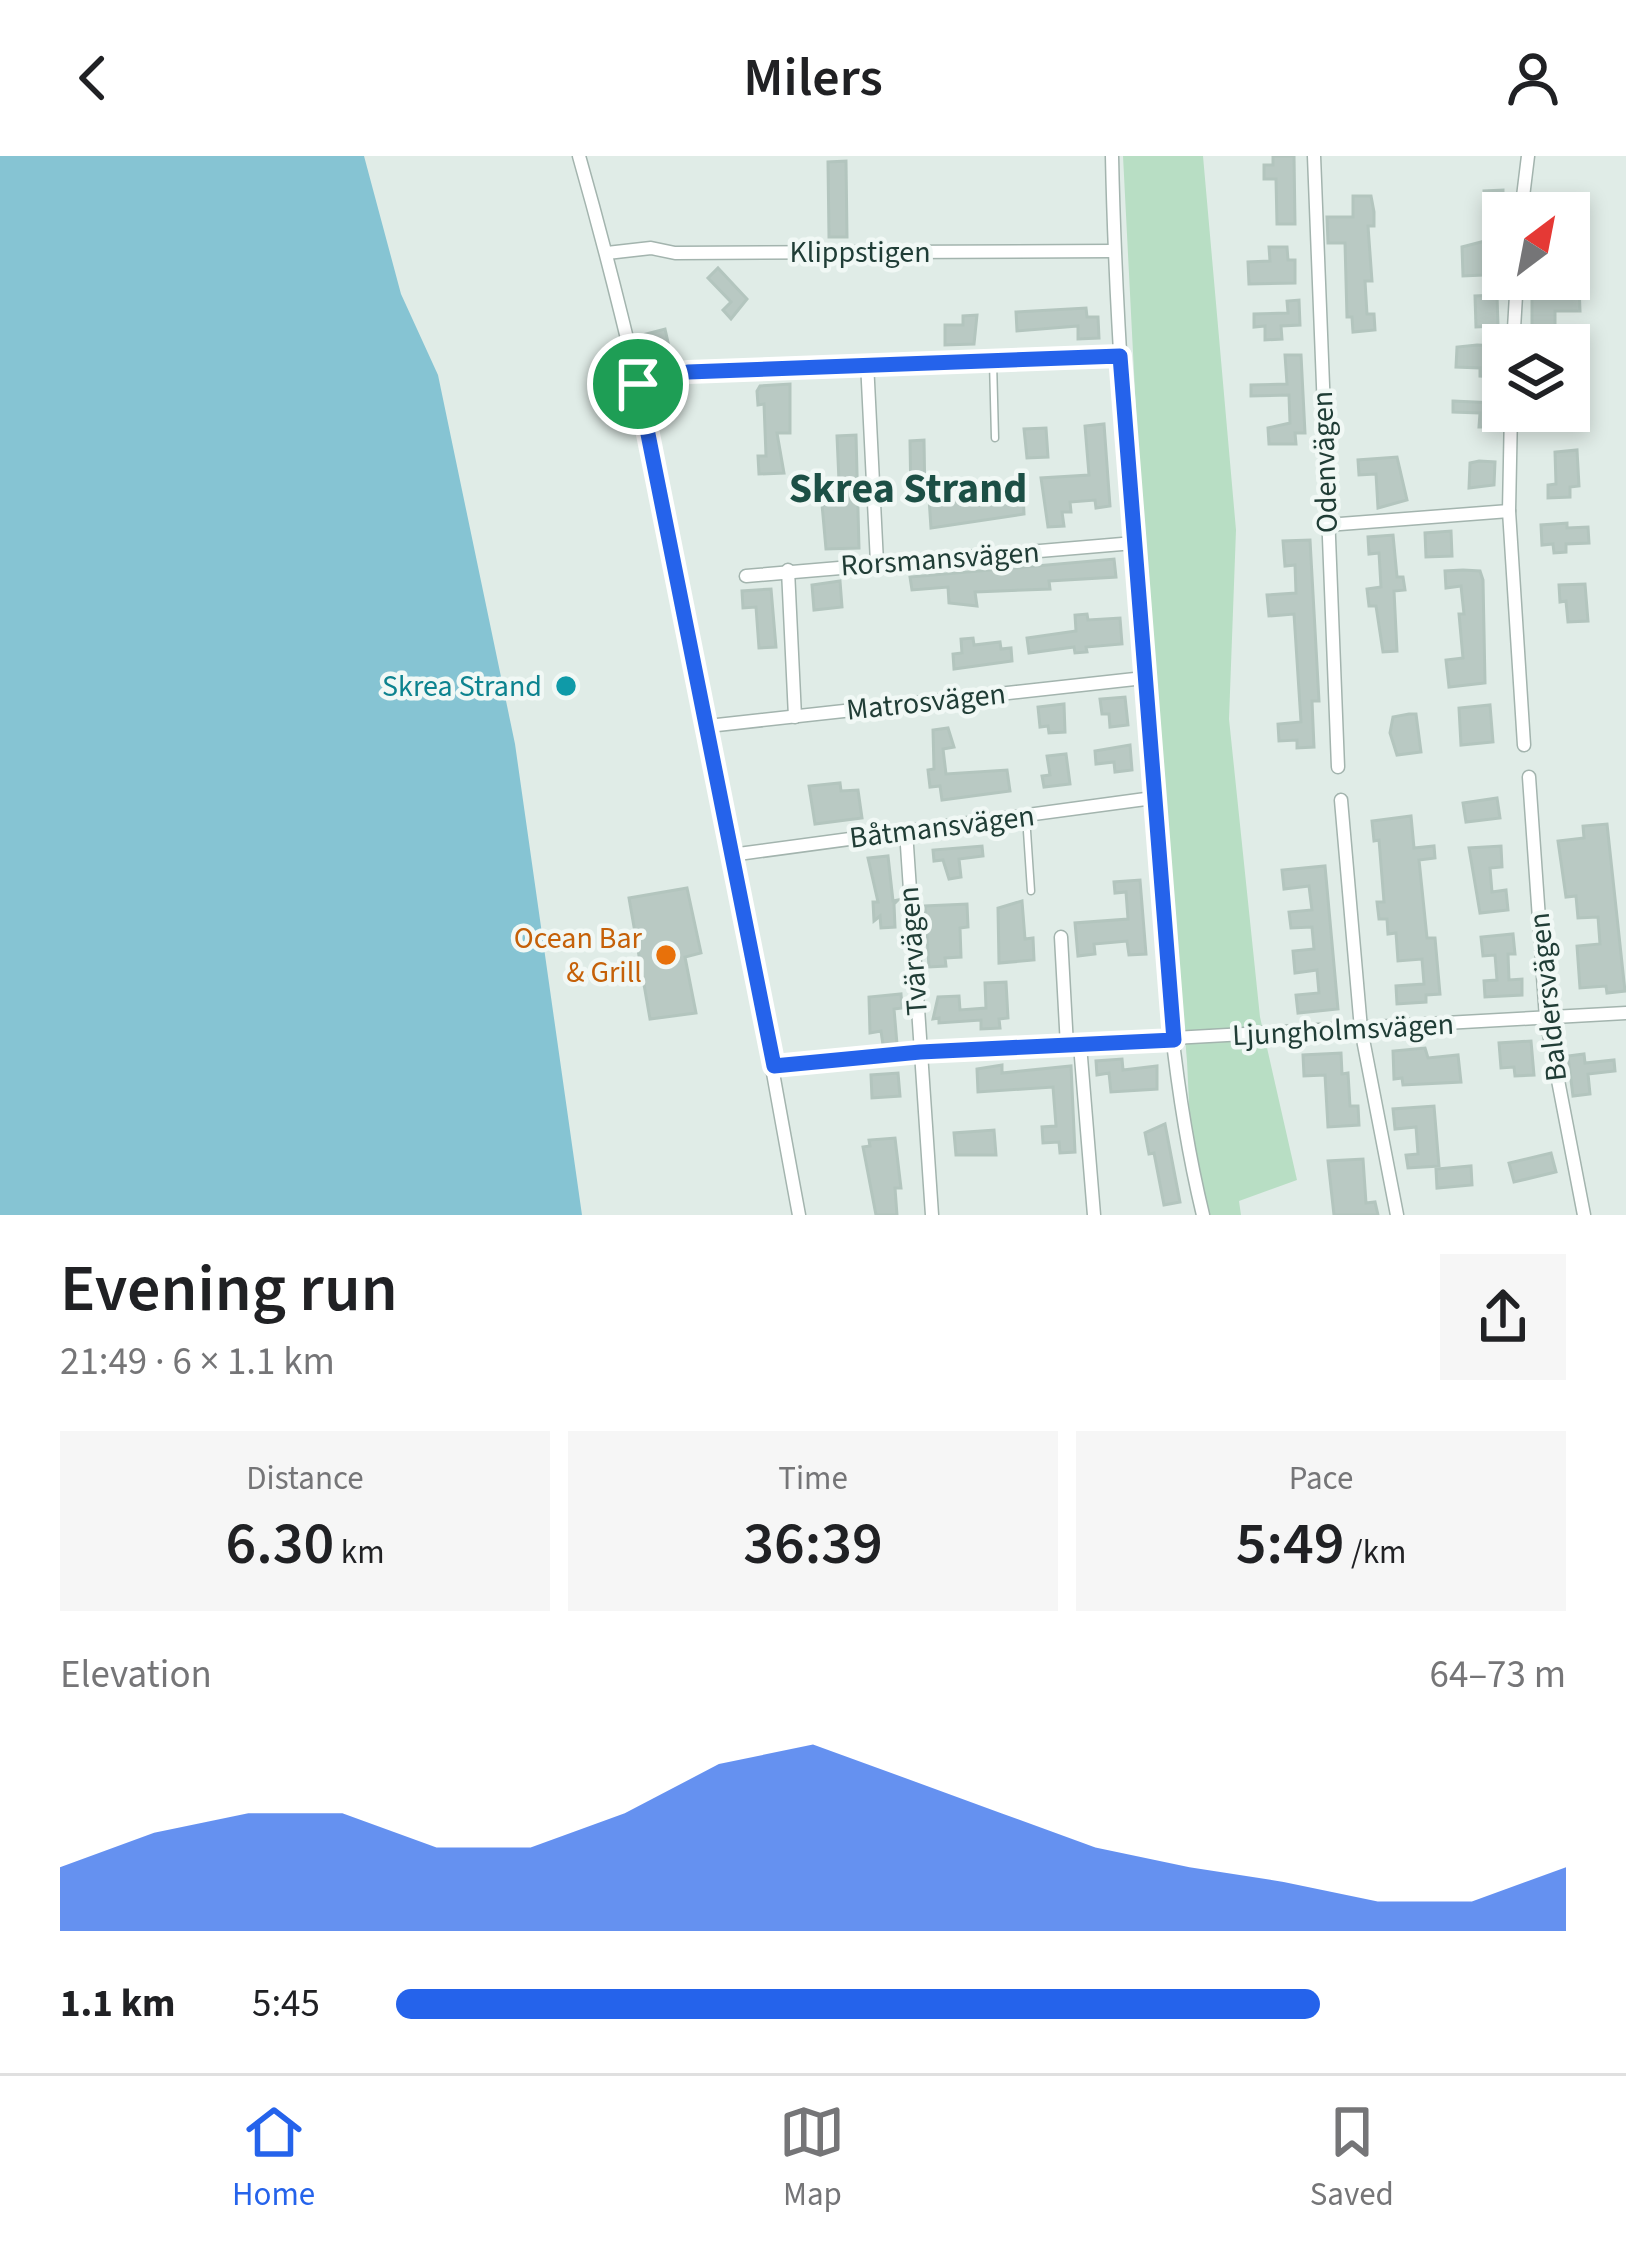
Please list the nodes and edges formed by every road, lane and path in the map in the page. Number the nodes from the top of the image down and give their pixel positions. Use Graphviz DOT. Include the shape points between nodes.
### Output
graph roads {
  1 [pos="579,156"];
  2 [pos="1112,156"];
  3 [pos="1314,156"];
  4 [pos="1528,156"];
  5 [pos="1524,192"];
  6 [pos="1114,251"];
  7 [pos="607,254"];
  8 [pos="1120,356"];
  9 [pos="993,361"];
  10 [pos="868,362"];
  11 [pos="638,384"];
  12 [pos="1511,432"];
  13 [pos="995,438"];
  14 [pos="1509,512"];
  15 [pos="1327,525"];
  16 [pos="1134,543"];
  17 [pos="878,563"];
  18 [pos="788,570"];
  19 [pos="746,576"];
  20 [pos="1144,678"];
  21 [pos="795,717"];
  22 [pos="708,726"];
  23 [pos="1524,745"];
  24 [pos="1338,767"];
  25 [pos="1529,777"];
  26 [pos="1153,798"];
  27 [pos="1341,800"];
  28 [pos="1026,816"];
  29 [pos="906,831"];
  30 [pos="731,855"];
  31 [pos="1031,891"];
  32 [pos="1061,937"];
  33 [pos="1626,1012"];
  34 [pos="1546,1018"];
  35 [pos="1361,1030"];
  36 [pos="1174,1040"];
  37 [pos="1074,1046"];
  38 [pos="920,1052"];
  39 [pos="774,1066"];
  40 [pos="799,1215"];
  41 [pos="932,1215"];
  42 [pos="1094,1215"];
  43 [pos="1203,1215"];
  44 [pos="1396,1215"];
  45 [pos="1584,1215"];
  1 -- 7 [label="street"];
  2 -- 6 [label="street"];
  3 -- 15 [label="street, Odenvägen"];
  4 -- 5 [label="street"];
  6 -- 7 [label="street, Klippstigen"];
  6 -- 8 [label="street"];
  7 -- 11 [label="street"];
  8 -- 9 [label="street"];
  8 -- 16 [label="street"];
  9 -- 10 [label="street"];
  9 -- 13 [label="lane"];
  10 -- 11 [label="street" via="688,372"];
  10 -- 17 [label="street"];
  11 -- 22 [label="street"];
  12 -- 14 [label="street"];
  14 -- 15 [label="street"];
  14 -- 23 [label="street"];
  15 -- 24 [label="street, Odenvägen"];
  16 -- 17 [label="street, Rorsmansvägen"];
  16 -- 20 [label="street"];
  17 -- 18 [label="street, Rorsmansvägen"];
  18 -- 19 [label="street, Rorsmansvägen"];
  18 -- 21 [label="street"];
  20 -- 21 [label="street, Matrosvägen"];
  20 -- 26 [label="street"];
  21 -- 22 [label="street, Matrosvägen"];
  22 -- 30 [label="street"];
  25 -- 34 [label="street, Baldersvägen"];
  26 -- 28 [label="street, Båtmansvägen"];
  26 -- 36 [label="street"];
  27 -- 35 [label="street"];
  28 -- 29 [label="street, Båtmansvägen"];
  28 -- 31 [label="lane"];
  29 -- 30 [label="street, Båtmansvägen"];
  29 -- 38 [label="street, Tvärvägen"];
  30 -- 39 [label="street"];
  32 -- 37 [label="street"];
  33 -- 34 [label="street, Ljungholmsvägen"];
  34 -- 35 [label="street, Ljungholmsvägen"];
  34 -- 45 [label="street, Baldersvägen"];
  35 -- 36 [label="street, Ljungholmsvägen"];
  35 -- 44 [label="street"];
  36 -- 37 [label="street, Ljungholmsvägen"];
  36 -- 43 [label="street"];
  37 -- 38 [label="street, Ljungholmsvägen"];
  37 -- 42 [label="street"];
  38 -- 39 [label="street, Ljungholmsvägen"];
  38 -- 41 [label="street, Tvärvägen"];
  39 -- 40 [label="street"];
}
